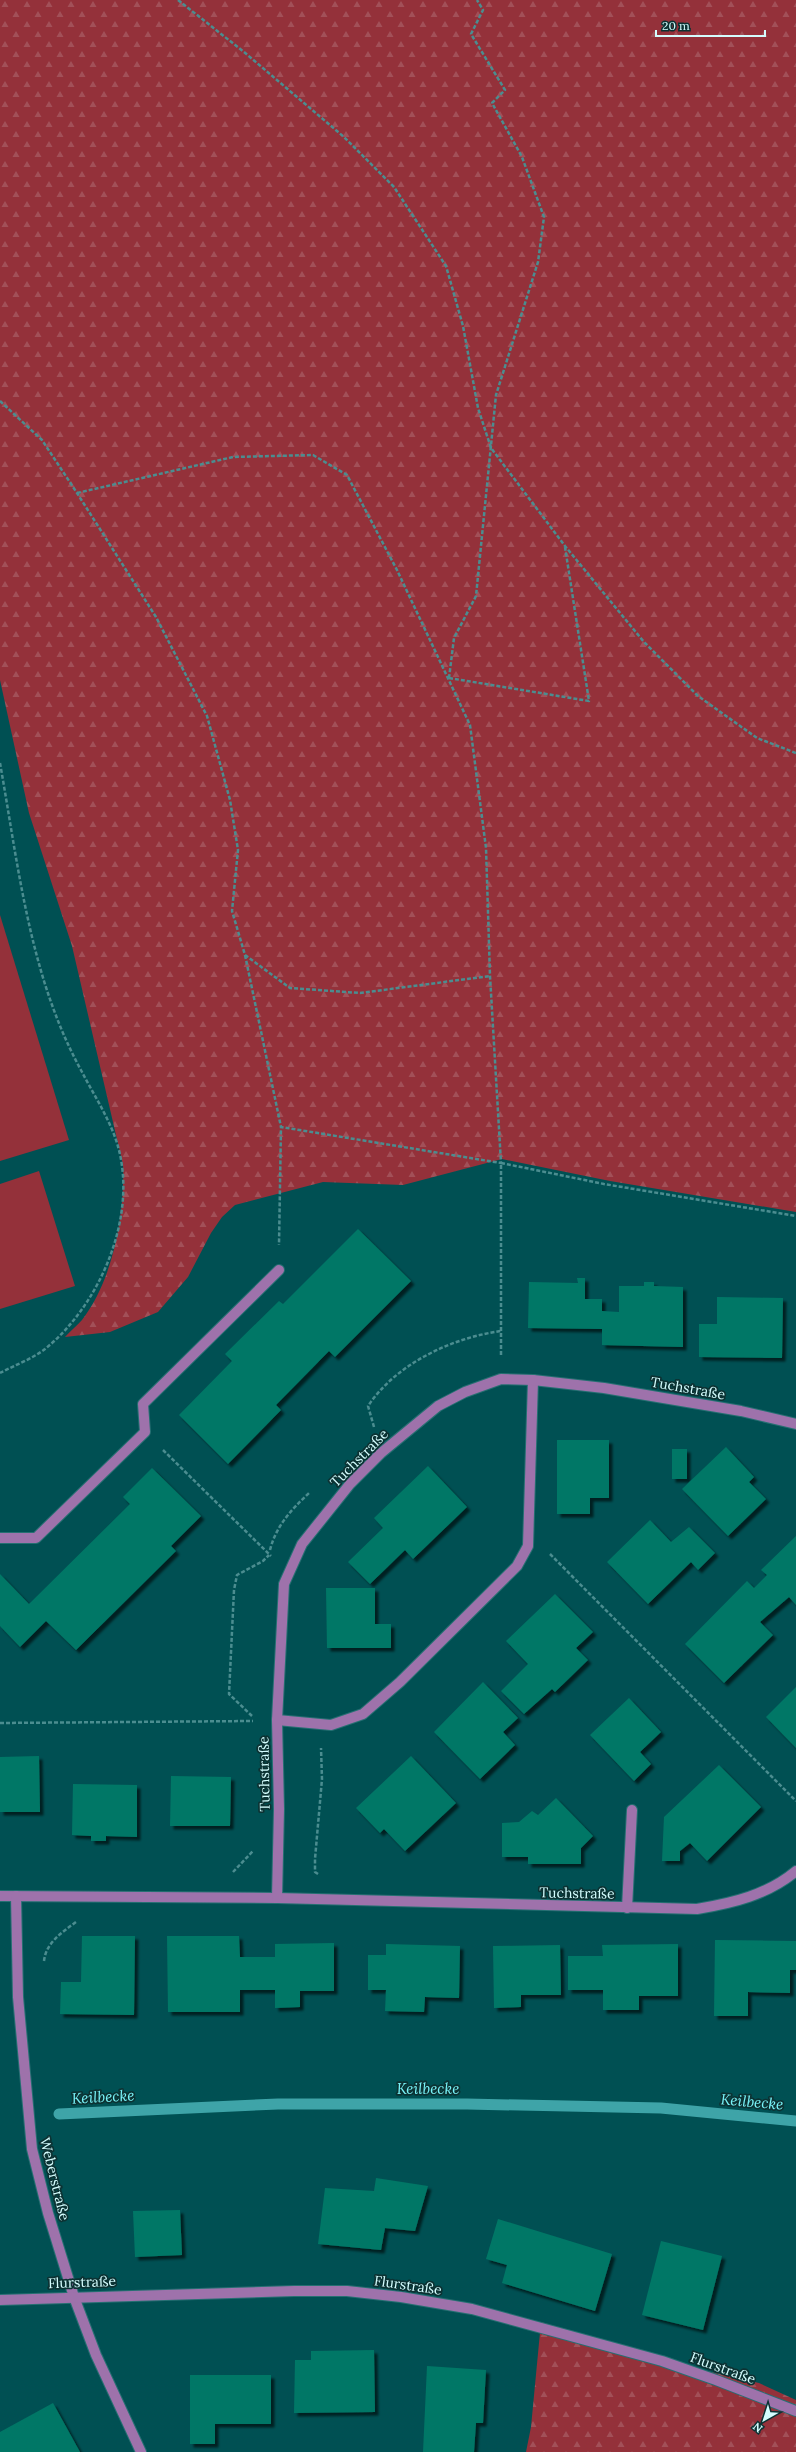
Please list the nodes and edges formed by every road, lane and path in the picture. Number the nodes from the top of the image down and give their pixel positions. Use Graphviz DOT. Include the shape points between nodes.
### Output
graph roads {
  1 [pos="178,0"];
  2 [pos="478,0"];
  3 [pos="0,401"];
  4 [pos="491,448"];
  5 [pos="77,493"];
  6 [pos="565,546"];
  7 [pos="448,678"];
  8 [pos="796,753"];
  9 [pos="0,763"];
  10 [pos="245,955"];
  11 [pos="490,976"];
  12 [pos="281,1127"];
  13 [pos="501,1163"];
  14 [pos="796,1216"];
  15 [pos="279,1270"];
  16 [pos="501,1331"];
  17 [pos="501,1362"];
  18 [pos="0,1373"];
  19 [pos="533,1380"];
  20 [pos="796,1424"];
  21 [pos="376,1431"];
  22 [pos="172,1458"];
  23 [pos="315,1487"];
  24 [pos="527,1531"];
  25 [pos="0,1538"];
  26 [pos="269,1554"];
  27 [pos="288,1573"];
  28 [pos="277,1720"];
  29 [pos="293,1722"];
  30 [pos="0,1723"];
  31 [pos="796,1801"];
  32 [pos="632,1810"];
  33 [pos="254,1843"];
  34 [pos="796,1872"];
  35 [pos="226,1876"];
  36 [pos="323,1878"];
  37 [pos="0,1896"];
  38 [pos="16,1896"];
  39 [pos="277,1898"];
  40 [pos="627,1908"];
  41 [pos="78,1920"];
  42 [pos="43,1964"];
  43 [pos="74,2297"];
  44 [pos="0,2300"];
  45 [pos="796,2411"];
  46 [pos="140,2452"];
  1 -- 4 [label="path" via="344,137 394,187 446,266 463,326 478,408"];
  2 -- 4 [label="path" via="483,10 471,34 505,90 492,103 522,157 544,217 538,262 496,395"];
  3 -- 5 [label="path" via="42,440"];
  4 -- 6 [label="path"];
  4 -- 7 [label="path" via="476,596 454,638"];
  5 -- 7 [label="path" via="233,457 313,454 347,475 397,570"];
  5 -- 10 [label="path" via="156,616 207,716 230,800 238,850 232,911"];
  6 -- 7 [label="path" via="589,700"];
  6 -- 8 [label="path" via="644,642 698,696 757,738"];
  7 -- 11 [label="path" via="470,725 486,848"];
  9 -- 18 [label="path" via="19,880 40,968 66,1041 111,1126 122,1166 122,1194 115,1237 106,1268 78,1317 44,1350"];
  10 -- 11 [label="path" via="290,988 360,993"];
  10 -- 12 [label="path"];
  11 -- 13 [label="path"];
  12 -- 13 [label="path"];
  12 -- 15 [label="path"];
  13 -- 14 [label="path" via="604,1184"];
  13 -- 16 [label="path"];
  15 -- 25 [label="street" via="143,1404 145,1432 36,1538"];
  16 -- 17 [label="path"];
  16 -- 21 [label="path" via="486,1333 447,1347 399,1372 368,1406"];
  19 -- 20 [label="street, Tuchstraße" via="604,1388 741,1411"];
  19 -- 24 [label="street"];
  19 -- 27 [label="street, Tuchstraße" via="501,1379 465,1392 420,1419 381,1453 346,1489 302,1544"];
  22 -- 26 [label="path"];
  23 -- 26 [label="path" via="283,1520 273,1536"];
  24 -- 29 [label="street" via="528,1546 516,1566 400,1682 363,1714 330,1725"];
  24 -- 31 [label="path"];
  26 -- 27 [label="path"];
  26 -- 30 [label="path" via="263,1561 237,1575 234,1590 229,1694 256,1721"];
  27 -- 28 [label="street, Tuchstraße" via="284,1584"];
  28 -- 29 [label="street"];
  28 -- 39 [label="street, Tuchstraße"];
  29 -- 36 [label="path" via="319,1739 322,1750 315,1872"];
  32 -- 40 [label="street"];
  33 -- 35 [label="path" via="253,1851 237,1870"];
  34 -- 40 [label="street, Tuchstraße" via="761,1894 730,1904 697,1909"];
  37 -- 38 [label="street, Tuchstraße"];
  38 -- 39 [label="street, Tuchstraße"];
  38 -- 43 [label="street, Weberstraße" via="18,1997 32,2149 48,2213"];
  39 -- 40 [label="street, Tuchstraße"];
  41 -- 42 [label="path" via="45,1950"];
  43 -- 44 [label="street, Flurstraße"];
  43 -- 45 [label="street, Flurstraße" via="294,2291 347,2291 401,2297 472,2309 617,2348 716,2380"];
  43 -- 46 [label="street, Weberstraße" via="96,2355"];
}
